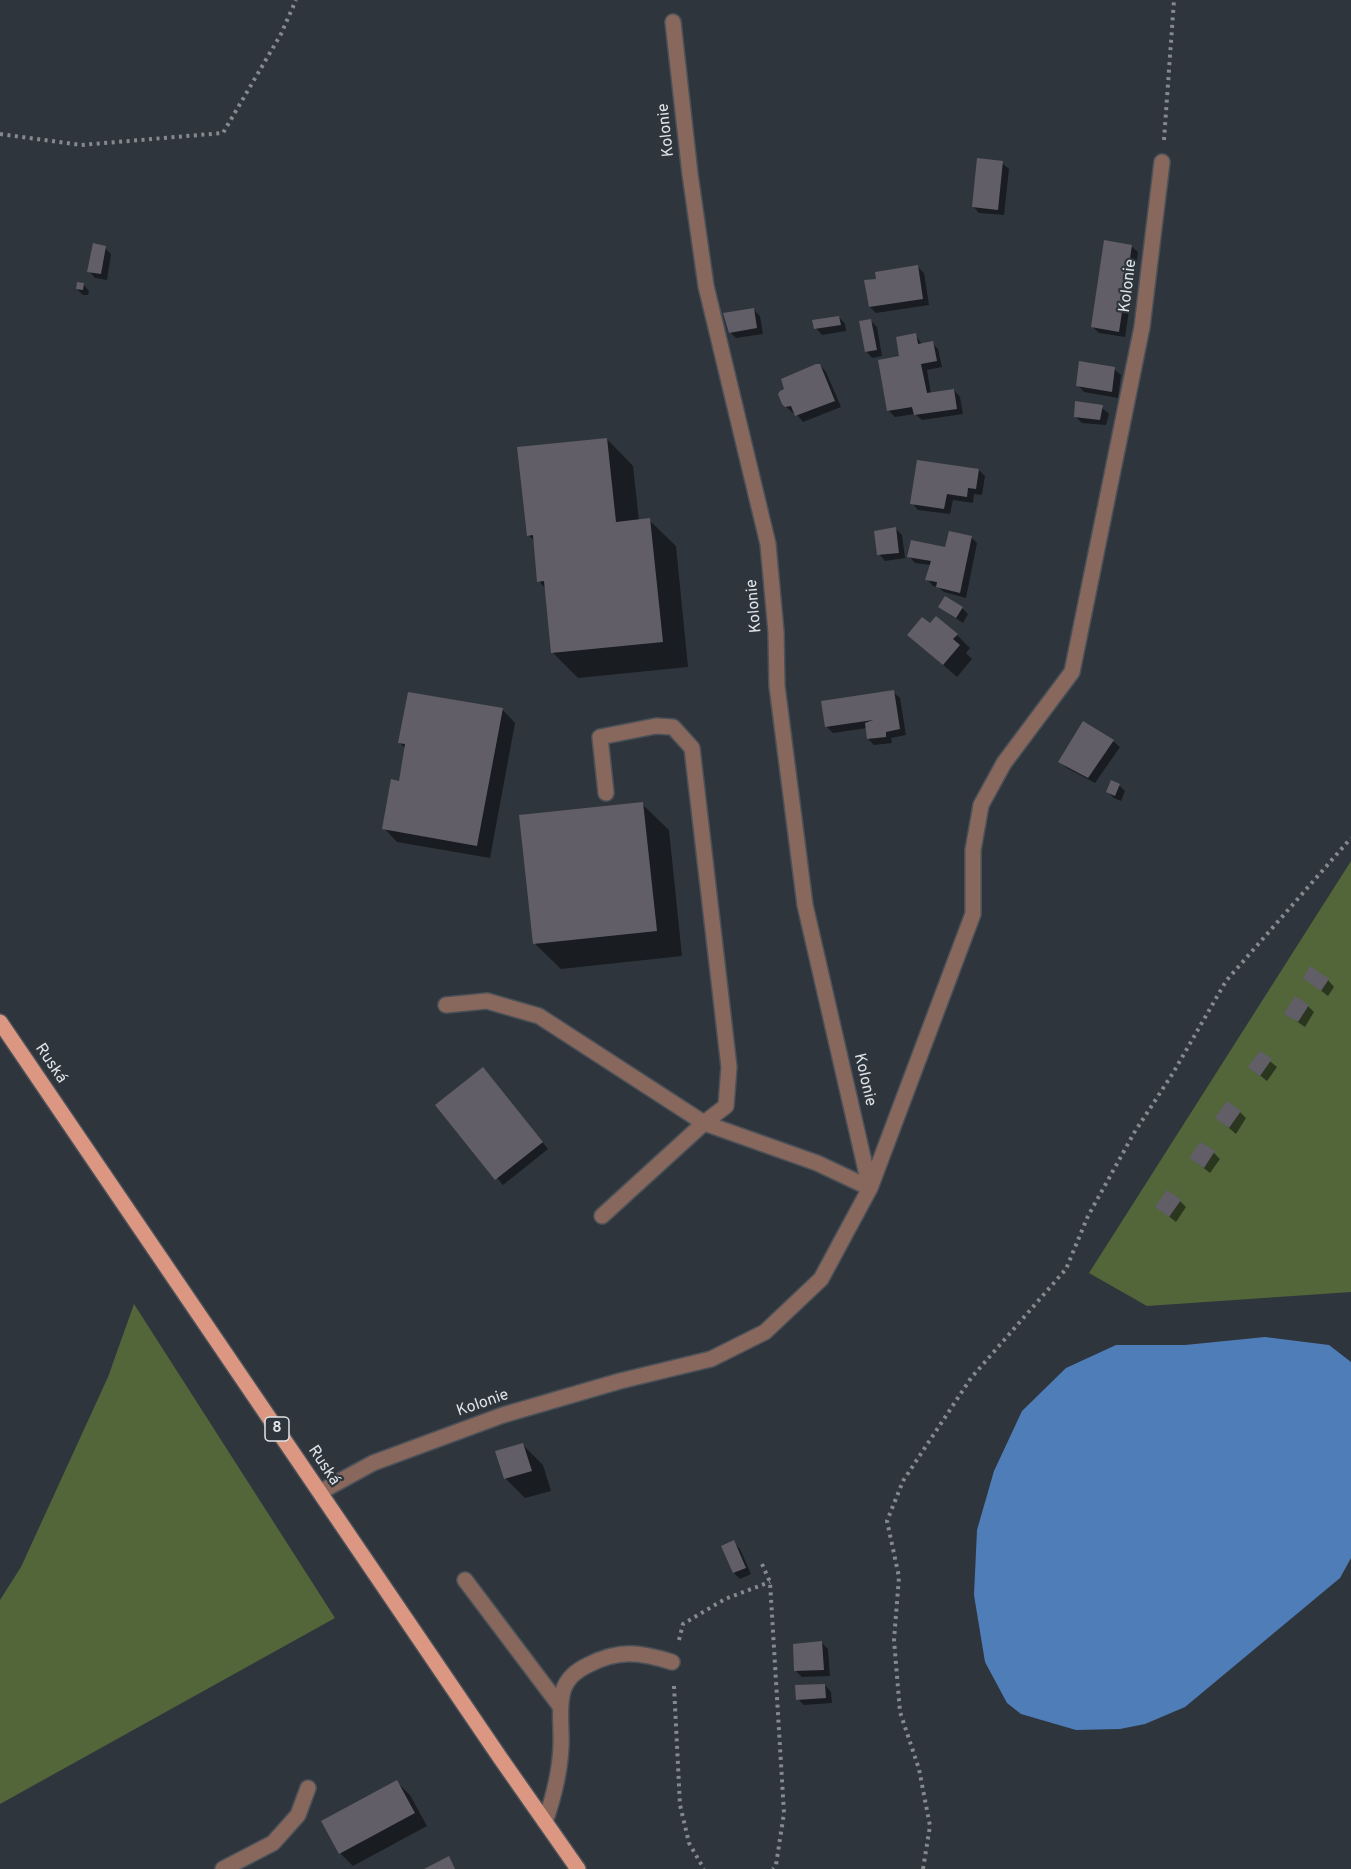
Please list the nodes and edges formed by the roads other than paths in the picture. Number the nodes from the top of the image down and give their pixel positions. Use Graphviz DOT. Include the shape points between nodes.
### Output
graph roads {
  1 [pos="673,22"];
  2 [pos="1162,162"];
  3 [pos="606,793"];
  4 [pos="446,1005"];
  5 [pos="0,1022"];
  6 [pos="704,1123"];
  7 [pos="870,1188"];
  8 [pos="602,1216"];
  9 [pos="320,1492"];
  10 [pos="465,1580"];
  11 [pos="672,1662"];
  12 [pos="560,1706"];
  13 [pos="308,1788"];
  14 [pos="545,1822"];
  15 [pos="224,1869"];
  16 [pos="578,1869"];
  1 -- 7 [label="street, Kolonie" via="706,286 768,544 777,686 805,905"];
  2 -- 7 [label="street, Kolonie" via="1142,327 1072,672 1004,764 981,805 973,850 973,914"];
  3 -- 6 [label="street" via="600,737 656,726 673,727 692,748 729,1067 726,1106"];
  4 -- 6 [label="street" via="487,1001 538,1016"];
  5 -- 9 [label="main road, Ruská / 8"];
  6 -- 7 [label="street" via="818,1163"];
  6 -- 8 [label="street"];
  7 -- 9 [label="street, Kolonie" via="821,1279 765,1332 711,1359 503,1415 374,1464"];
  9 -- 14 [label="main road, Ruská / 8"];
  10 -- 12 [label="street"];
  11 -- 12 [label="street" via="640,1654 612,1655 574,1673 567,1681"];
  12 -- 14 [label="street" via="559,1776"];
  13 -- 15 [label="street" via="298,1815 273,1843"];
  14 -- 16 [label="main road, Ruská / 8"];
}
